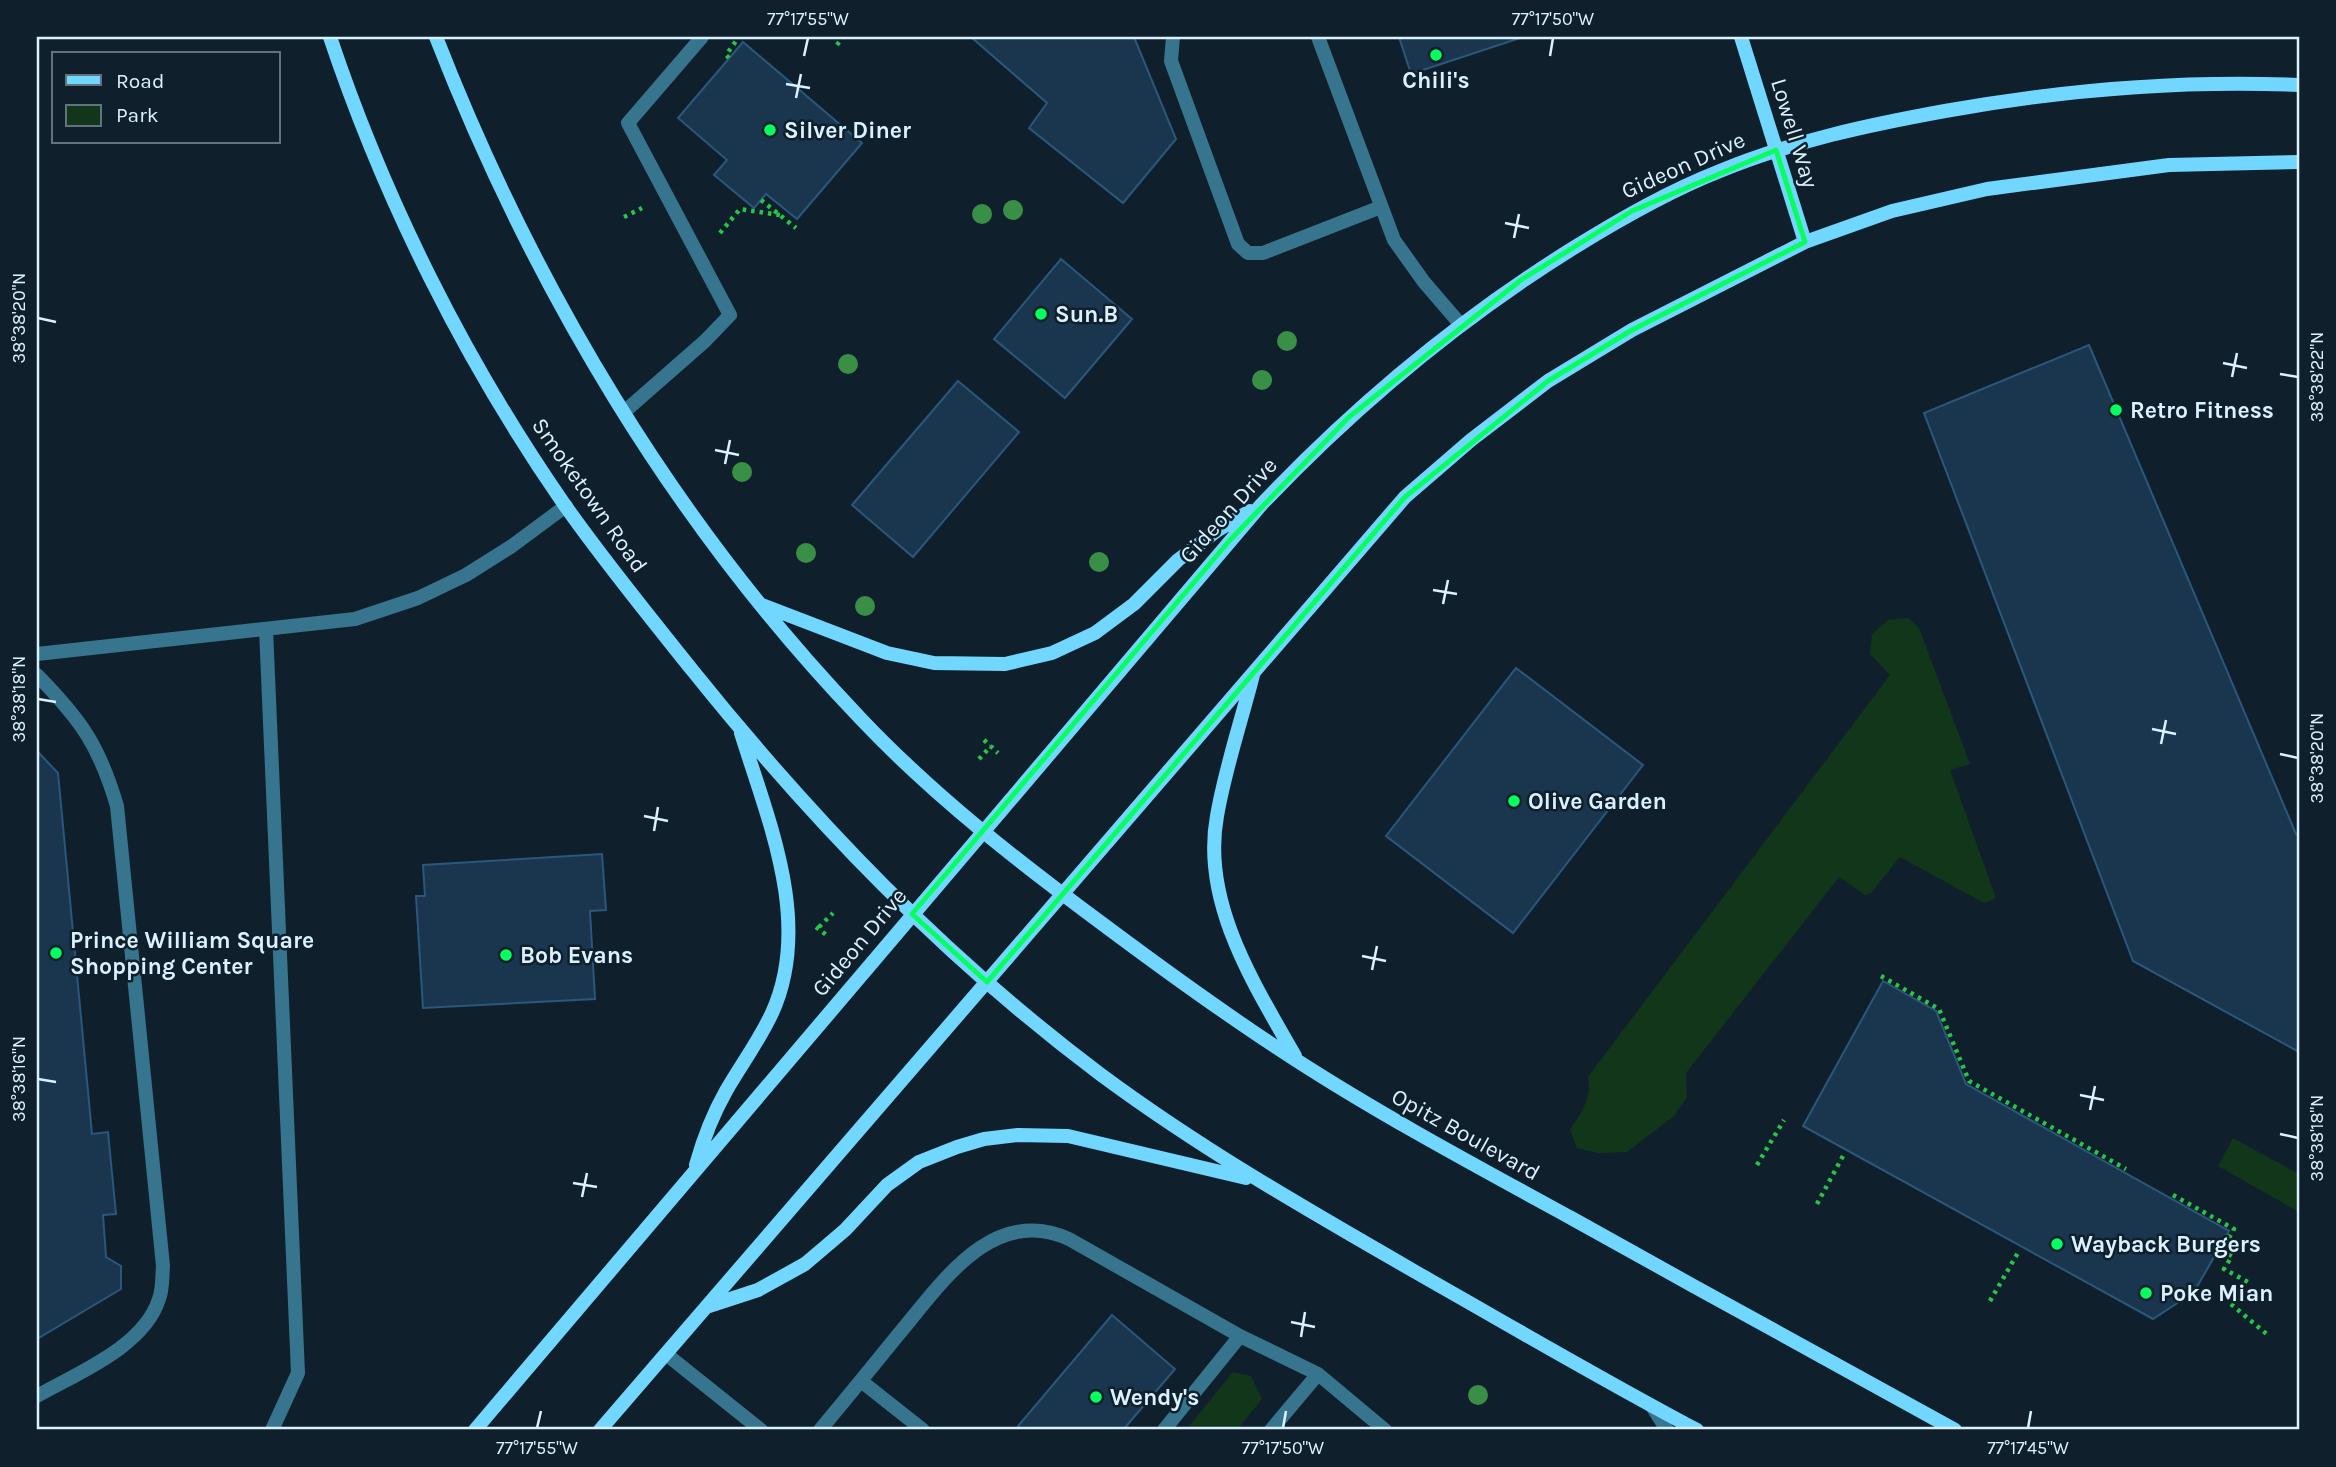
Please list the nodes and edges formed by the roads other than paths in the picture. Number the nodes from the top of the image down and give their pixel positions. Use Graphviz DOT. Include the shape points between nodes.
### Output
graph roads {
  1 [pos="330,37"];
  2 [pos="436,37"];
  3 [pos="702,37"];
  4 [pos="1174,37"];
  5 [pos="1318,37"];
  6 [pos="1741,37"];
  7 [pos="2299,85"];
  8 [pos="1776,150"];
  9 [pos="2299,162"];
  10 [pos="1381,206"];
  11 [pos="1805,242"];
  12 [pos="1461,325"];
  13 [pos="624,412"];
  14 [pos="1261,505"];
  15 [pos="566,506"];
  16 [pos="760,604"];
  17 [pos="266,629"];
  18 [pos="37,654"];
  19 [pos="1254,672"];
  20 [pos="37,675"];
  21 [pos="740,728"];
  22 [pos="984,831"];
  23 [pos="1063,894"];
  24 [pos="912,915"];
  25 [pos="987,982"];
  26 [pos="1297,1060"];
  27 [pos="693,1173"];
  28 [pos="1261,1181"];
  29 [pos="707,1306"];
  30 [pos="1240,1336"];
  31 [pos="666,1354"];
  32 [pos="1318,1374"];
  33 [pos="861,1381"];
  34 [pos="37,1396"];
  35 [pos="1651,1406"];
  36 [pos="272,1430"];
  37 [pos="475,1430"];
  38 [pos="600,1430"];
  39 [pos="761,1430"];
  40 [pos="820,1430"];
  41 [pos="923,1430"];
  42 [pos="1164,1430"];
  43 [pos="1271,1430"];
  44 [pos="1385,1430"];
  45 [pos="1667,1430"];
  46 [pos="1697,1430"];
  47 [pos="1955,1430"];
  1 -- 15 [label="main road, Smoketown Road" via="398,212 456,328"];
  2 -- 13 [label="main road" via="524,238"];
  3 -- 13 [label="lane" via="628,123 730,315"];
  4 -- 10 [label="lane" via="1171,61 1238,244 1248,253 1263,253"];
  5 -- 10 [label="lane"];
  6 -- 8 [label="main road, Lowell Way"];
  7 -- 8 [label="main road, Gideon Drive" via="2137,86 2014,98 1862,126"];
  8 -- 11 [label="main road, Lowell Way"];
  8 -- 12 [label="main road, Gideon Drive" via="1718,171 1632,212 1521,280"];
  9 -- 11 [label="main road" via="2169,165 1987,189 1892,211"];
  10 -- 12 [label="lane" via="1394,240"];
  11 -- 19 [label="main road" via="1632,330 1548,381 1471,440 1405,497"];
  12 -- 14 [label="main road, Gideon Drive" via="1349,417"];
  13 -- 16 [label="main road" via="667,480"];
  14 -- 16 [label="main road" via="1178,560 1095,633 1052,653 1005,664 934,663 887,653"];
  14 -- 22 [label="main road, Gideon Drive"];
  15 -- 17 [label="lane" via="466,575 418,598 355,619"];
  15 -- 21 [label="main road, Smoketown Road"];
  16 -- 22 [label="main road" via="862,721"];
  17 -- 18 [label="lane"];
  17 -- 36 [label="lane" via="298,1373"];
  19 -- 23 [label="main road"];
  19 -- 26 [label="main road" via="1217,817 1214,854 1220,901 1248,974"];
  20 -- 34 [label="lane" via="87,732 107,772 117,806 163,1266 160,1298 148,1322 129,1343"];
  21 -- 24 [label="main road, Smoketown Road" via="824,825"];
  21 -- 27 [label="main road" via="782,866 788,924 785,966 773,1011 724,1093"];
  22 -- 23 [label="main road, Opitz Boulevard"];
  22 -- 24 [label="main road, Gideon Drive"];
  23 -- 25 [label="main road"];
  23 -- 26 [label="main road, Opitz Boulevard" via="1202,998"];
  24 -- 25 [label="main road"];
  24 -- 27 [label="main road, Gideon Drive"];
  25 -- 28 [label="main road" via="1100,1073 1217,1156"];
  25 -- 29 [label="main road"];
  26 -- 47 [label="main road, Opitz Boulevard" via="1460,1157"];
  27 -- 37 [label="main road, Gideon Drive"];
  28 -- 29 [label="main road" via="1068,1136 984,1139 919,1161 887,1185 805,1264 758,1290"];
  28 -- 35 [label="main road"];
  29 -- 31 [label="main road"];
  30 -- 32 [label="lane"];
  30 -- 33 [label="lane" via="1069,1239 1032,1229 999,1238 956,1266"];
  30 -- 42 [label="lane"];
  31 -- 38 [label="main road"];
  31 -- 39 [label="lane"];
  32 -- 43 [label="lane"];
  32 -- 44 [label="lane"];
  33 -- 40 [label="lane"];
  33 -- 41 [label="lane"];
  35 -- 45 [label="lane"];
  35 -- 46 [label="main road"];
}
